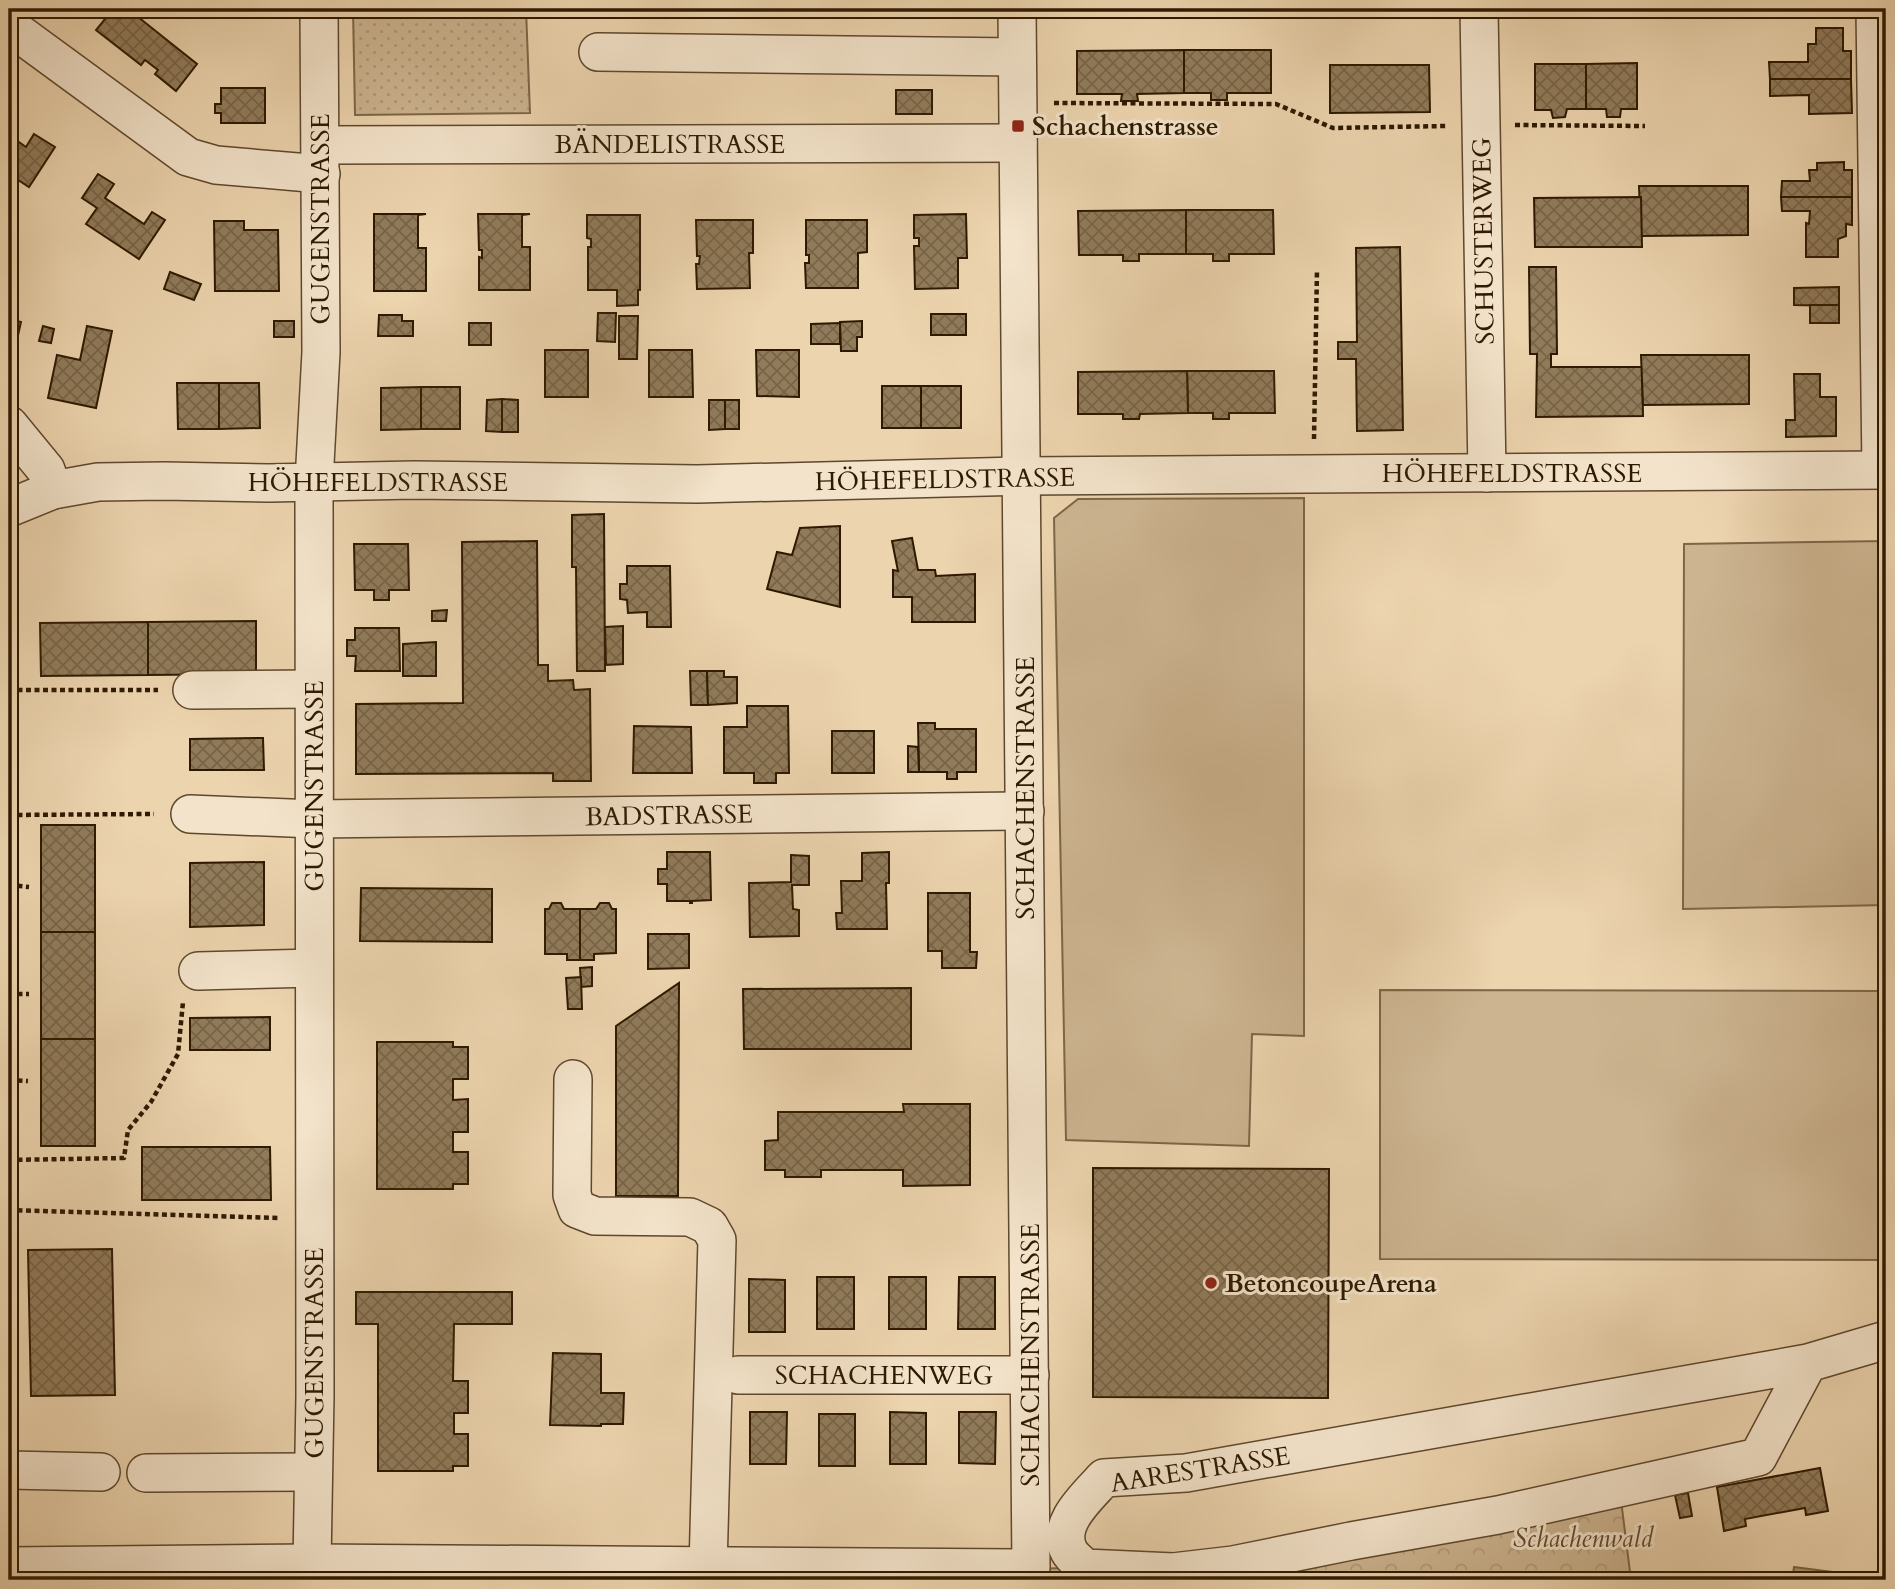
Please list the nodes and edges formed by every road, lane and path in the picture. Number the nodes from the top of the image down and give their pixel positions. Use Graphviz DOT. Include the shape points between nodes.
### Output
graph roads {
  1 [pos="319,9"];
  2 [pos="1017,9"];
  3 [pos="1479,9"];
  4 [pos="1875,9"];
  5 [pos="9,26"];
  6 [pos="598,52"];
  7 [pos="1017,57"];
  8 [pos="1018,103"];
  9 [pos="1481,125"];
  10 [pos="1645,126"];
  11 [pos="1018,143"];
  12 [pos="321,159"];
  13 [pos="1317,270"];
  14 [pos="9,425"];
  15 [pos="1884,470"];
  16 [pos="1487,473"];
  17 [pos="1313,474"];
  18 [pos="1023,476"];
  19 [pos="314,482"];
  20 [pos="52,490"];
  21 [pos="9,508"];
  22 [pos="313,689"];
  23 [pos="9,690"];
  24 [pos="192,690"];
  25 [pos="1025,811"];
  26 [pos="190,814"];
  27 [pos="9,815"];
  28 [pos="314,819"];
  29 [pos="9,886"];
  30 [pos="30,887"];
  31 [pos="314,968"];
  32 [pos="198,971"];
  33 [pos="9,994"];
  34 [pos="29,994"];
  35 [pos="573,1079"];
  36 [pos="9,1080"];
  37 [pos="28,1081"];
  38 [pos="9,1160"];
  39 [pos="9,1210"];
  40 [pos="314,1219"];
  41 [pos="1886,1340"];
  42 [pos="1808,1363"];
  43 [pos="738,1375"];
  44 [pos="1030,1375"];
  45 [pos="9,1470"];
  46 [pos="101,1472"];
  47 [pos="313,1472"];
  48 [pos="146,1473"];
  49 [pos="312,1563"];
  50 [pos="9,1566"];
  51 [pos="708,1567"];
  1 -- 12 [label="street, GUGENSTRASSE"];
  2 -- 7 [label="street, SCHACHENSTRASSE"];
  3 -- 9 [label="street, SCHUSTERWEG"];
  4 -- 15 [label="street"];
  5 -- 12 [label="street, BÄNDELISTRASSE" via="188,157 273,172"];
  6 -- 7 [label="street"];
  7 -- 8 [label="street, SCHACHENSTRASSE"];
  8 -- 9 [label="path" via="1276,104 1333,128"];
  8 -- 11 [label="street, SCHACHENSTRASSE"];
  9 -- 10 [label="path"];
  9 -- 16 [label="street, SCHUSTERWEG"];
  11 -- 12 [label="street, BÄNDELISTRASSE"];
  11 -- 18 [label="street, SCHACHENSTRASSE"];
  12 -- 19 [label="street, GUGENSTRASSE" via="321,352"];
  13 -- 17 [label="path"];
  14 -- 20 [label="street" via="46,470"];
  15 -- 16 [label="street, HÖHEFELDSTRASSE"];
  16 -- 17 [label="street, HÖHEFELDSTRASSE"];
  17 -- 18 [label="street, HÖHEFELDSTRASSE"];
  18 -- 19 [label="street, HÖHEFELDSTRASSE" via="697,484"];
  18 -- 25 [label="street, SCHACHENSTRASSE"];
  19 -- 20 [label="street, HÖHEFELDSTRASSE" via="98,482"];
  19 -- 22 [label="street, GUGENSTRASSE"];
  20 -- 21 [label="street, HÖHEFELDSTRASSE"];
  22 -- 24 [label="street"];
  22 -- 28 [label="street, GUGENSTRASSE"];
  23 -- 24 [label="path"];
  25 -- 28 [label="street, BADSTRASSE"];
  25 -- 44 [label="street, SCHACHENSTRASSE"];
  26 -- 27 [label="path"];
  26 -- 28 [label="street, BADSTRASSE"];
  28 -- 31 [label="street, GUGENSTRASSE"];
  29 -- 30 [label="path"];
  31 -- 32 [label="street"];
  31 -- 40 [label="street, GUGENSTRASSE"];
  32 -- 38 [label="path" via="186,972 178,1054 151,1102 128,1130 124,1158"];
  33 -- 34 [label="path"];
  35 -- 51 [label="street" via="572,1195 577,1209 595,1216 690,1217 709,1226 717,1240"];
  36 -- 37 [label="path"];
  39 -- 40 [label="path"];
  40 -- 47 [label="street, GUGENSTRASSE"];
  41 -- 42 [label="street, AARESTRASSE"];
  42 -- 42 [label="street, AARESTRASSE" via="1186,1473 1104,1478 1078,1506 1067,1531 1069,1550 1085,1568 1173,1572 1233,1565 1499,1515 1758,1457"];
  43 -- 44 [label="street, SCHACHENWEG"];
  44 -- 51 [label="street, SCHACHENSTRASSE" via="1031,1568"];
  45 -- 46 [label="street"];
  47 -- 48 [label="street"];
  47 -- 49 [label="street, GUGENSTRASSE"];
  49 -- 50 [label="street"];
  49 -- 51 [label="street"];
}
